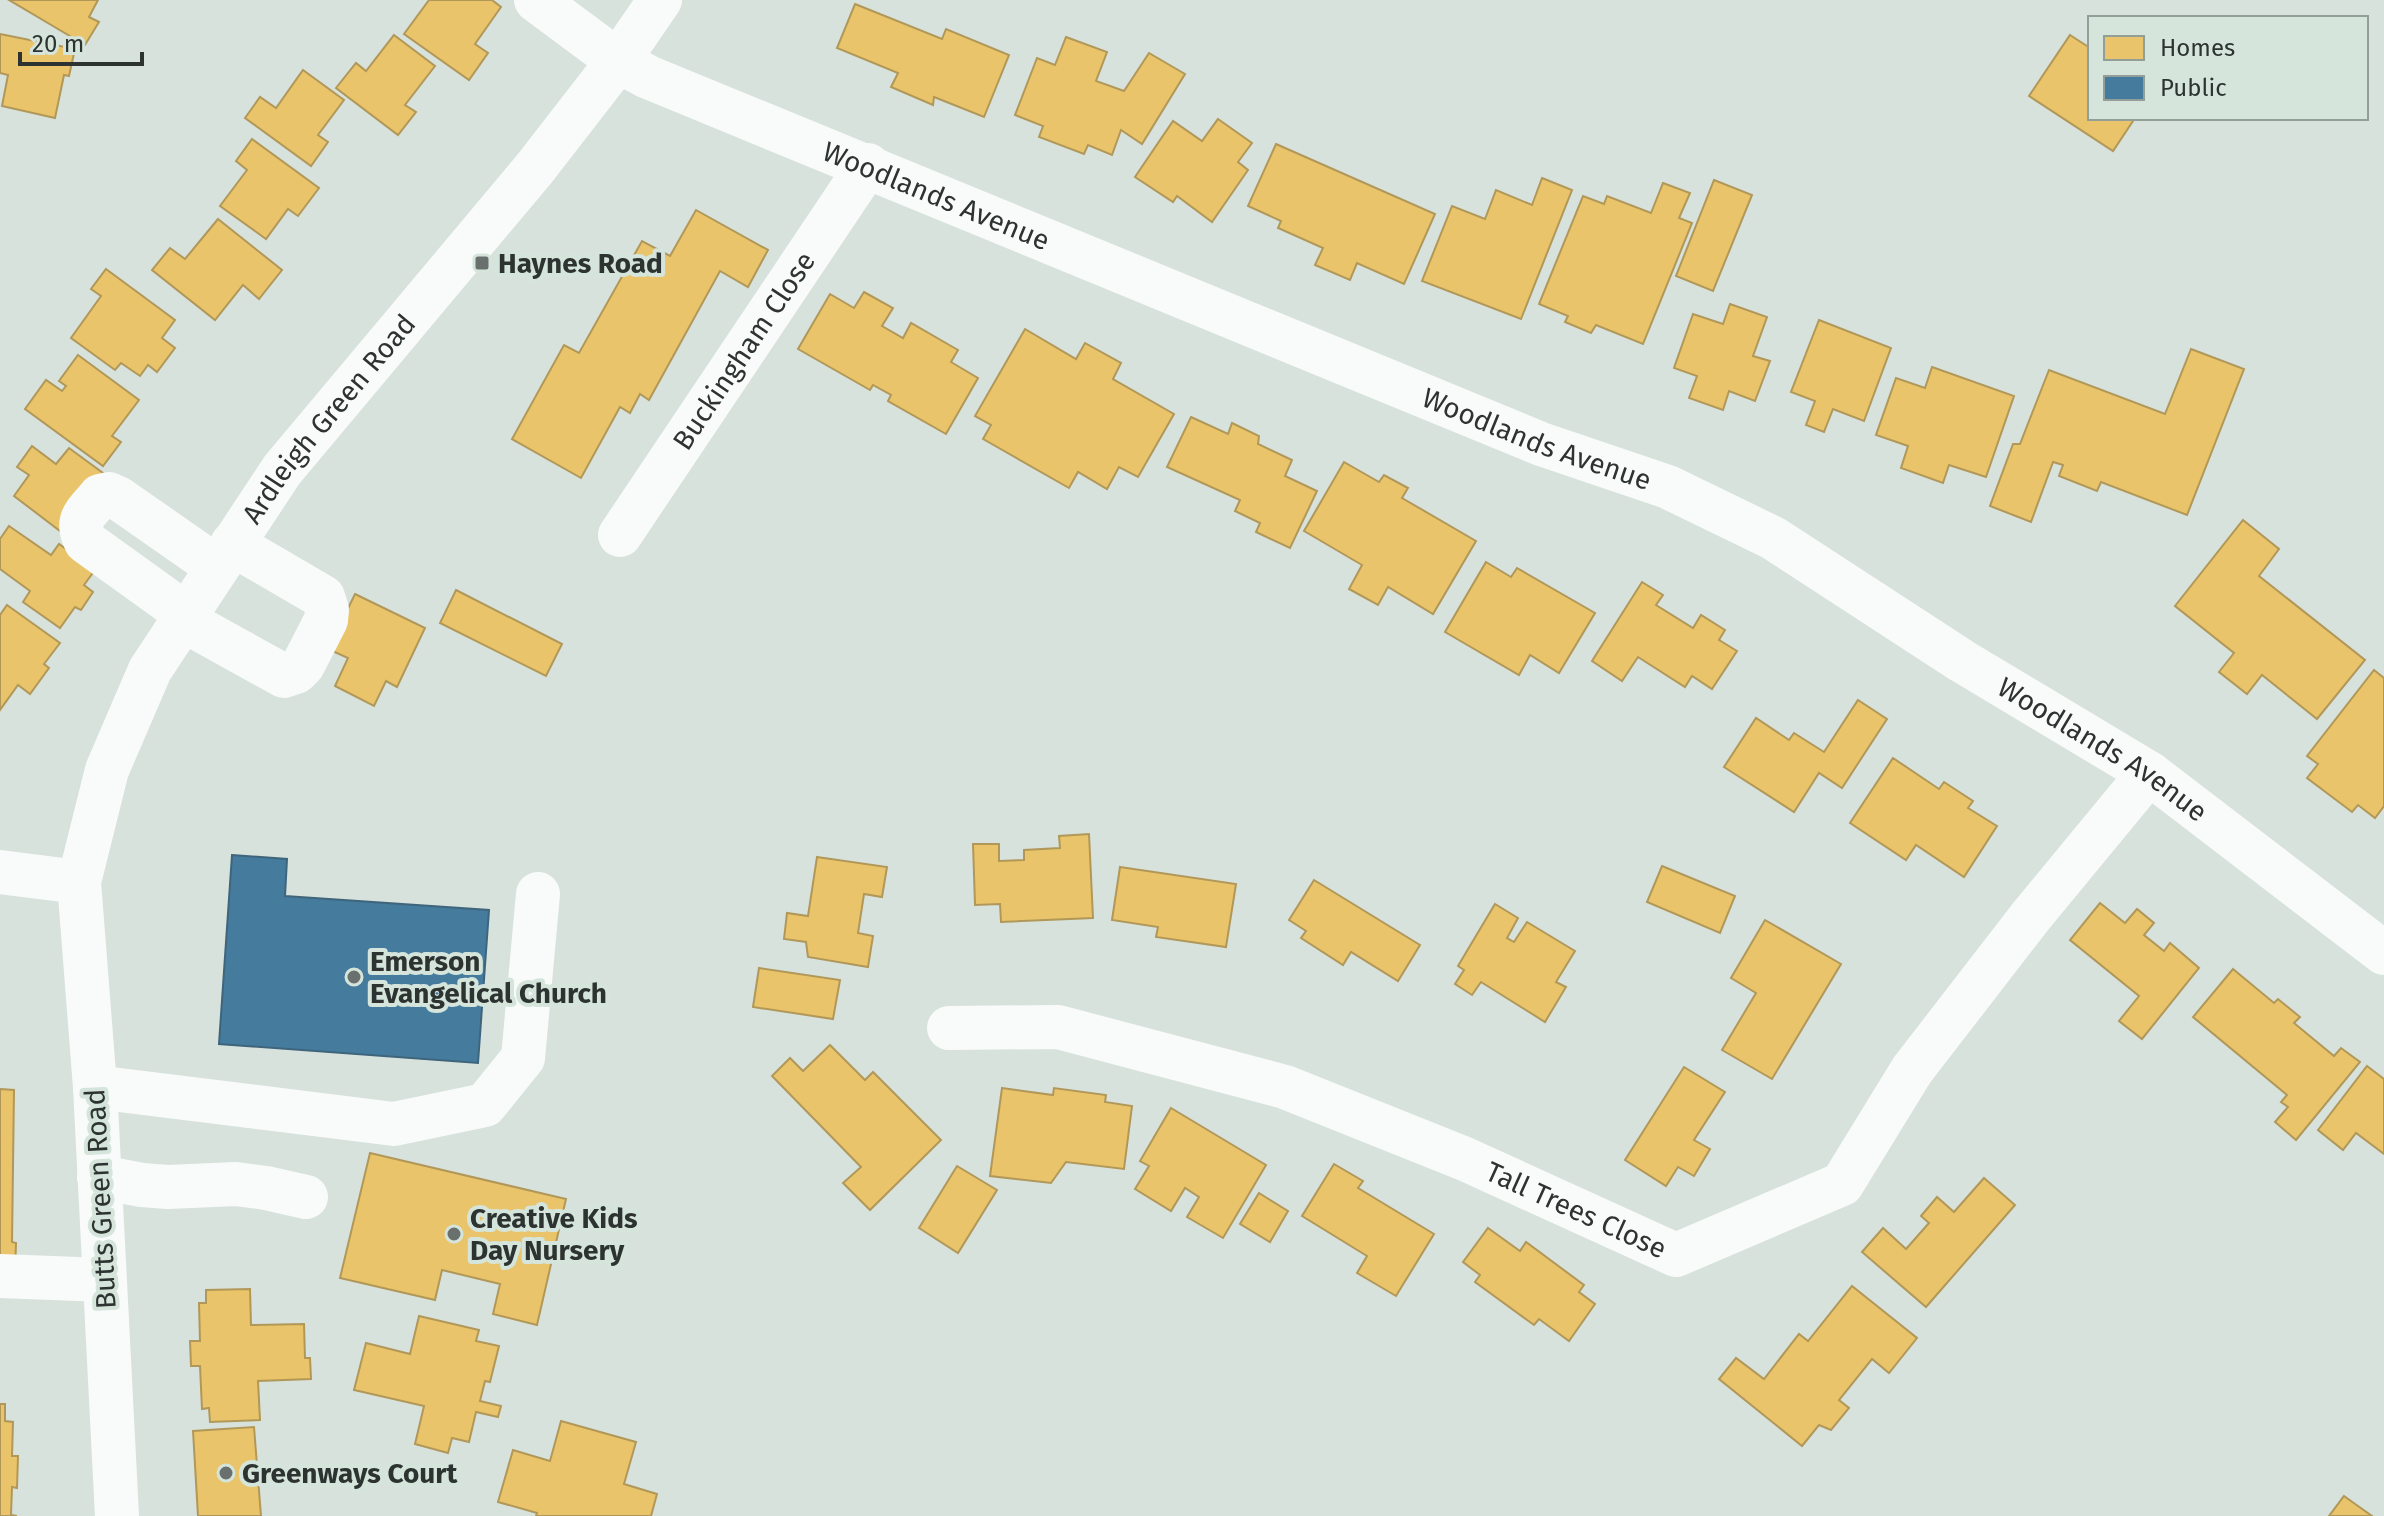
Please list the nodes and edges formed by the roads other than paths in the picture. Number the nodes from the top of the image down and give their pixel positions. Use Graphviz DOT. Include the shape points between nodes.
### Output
graph roads {
  1 [pos="536,0"];
  2 [pos="660,0"];
  3 [pos="618,61"];
  4 [pos="868,165"];
  5 [pos="620,535"];
  6 [pos="225,556"];
  7 [pos="185,617"];
  8 [pos="2149,773"];
  9 [pos="0,872"];
  10 [pos="79,882"];
  11 [pos="538,894"];
  12 [pos="2384,953"];
  13 [pos="949,1028"];
  14 [pos="95,1087"];
  15 [pos="99,1177"];
  16 [pos="306,1197"];
  17 [pos="0,1276"];
  18 [pos="104,1280"];
  19 [pos="117,1516"];
  1 -- 3 [label="street"];
  2 -- 3 [label="street, Ardleigh Green Road"];
  3 -- 4 [label="street, Woodlands Avenue"];
  3 -- 6 [label="street, Ardleigh Green Road" via="282,470"];
  4 -- 5 [label="street, Buckingham Close"];
  4 -- 8 [label="street, Woodlands Avenue" via="1541,444 1668,487 1773,538 1962,661"];
  6 -- 7 [label="street, Ardleigh Green Road"];
  6 -- 7 [label="street" via="323,597 326,620 303,665 284,676"];
  6 -- 7 [label="street" via="109,494 100,496 81,520 86,542"];
  7 -- 10 [label="street, Ardleigh Green Road" via="150,670 107,770"];
  8 -- 12 [label="street, Woodlands Avenue"];
  8 -- 13 [label="street, Tall Trees Close" via="1912,1070 1842,1184 1676,1255 1465,1159 1285,1087 1058,1027"];
  9 -- 10 [label="street"];
  10 -- 14 [label="street, Butts Green Road"];
  11 -- 14 [label="street" via="523,1058 485,1105 394,1124"];
  14 -- 15 [label="street, Butts Green Road"];
  15 -- 16 [label="street" via="186,1188 236,1184"];
  15 -- 18 [label="street, Butts Green Road"];
  17 -- 18 [label="street"];
  18 -- 19 [label="street, Butts Green Road"];
}
